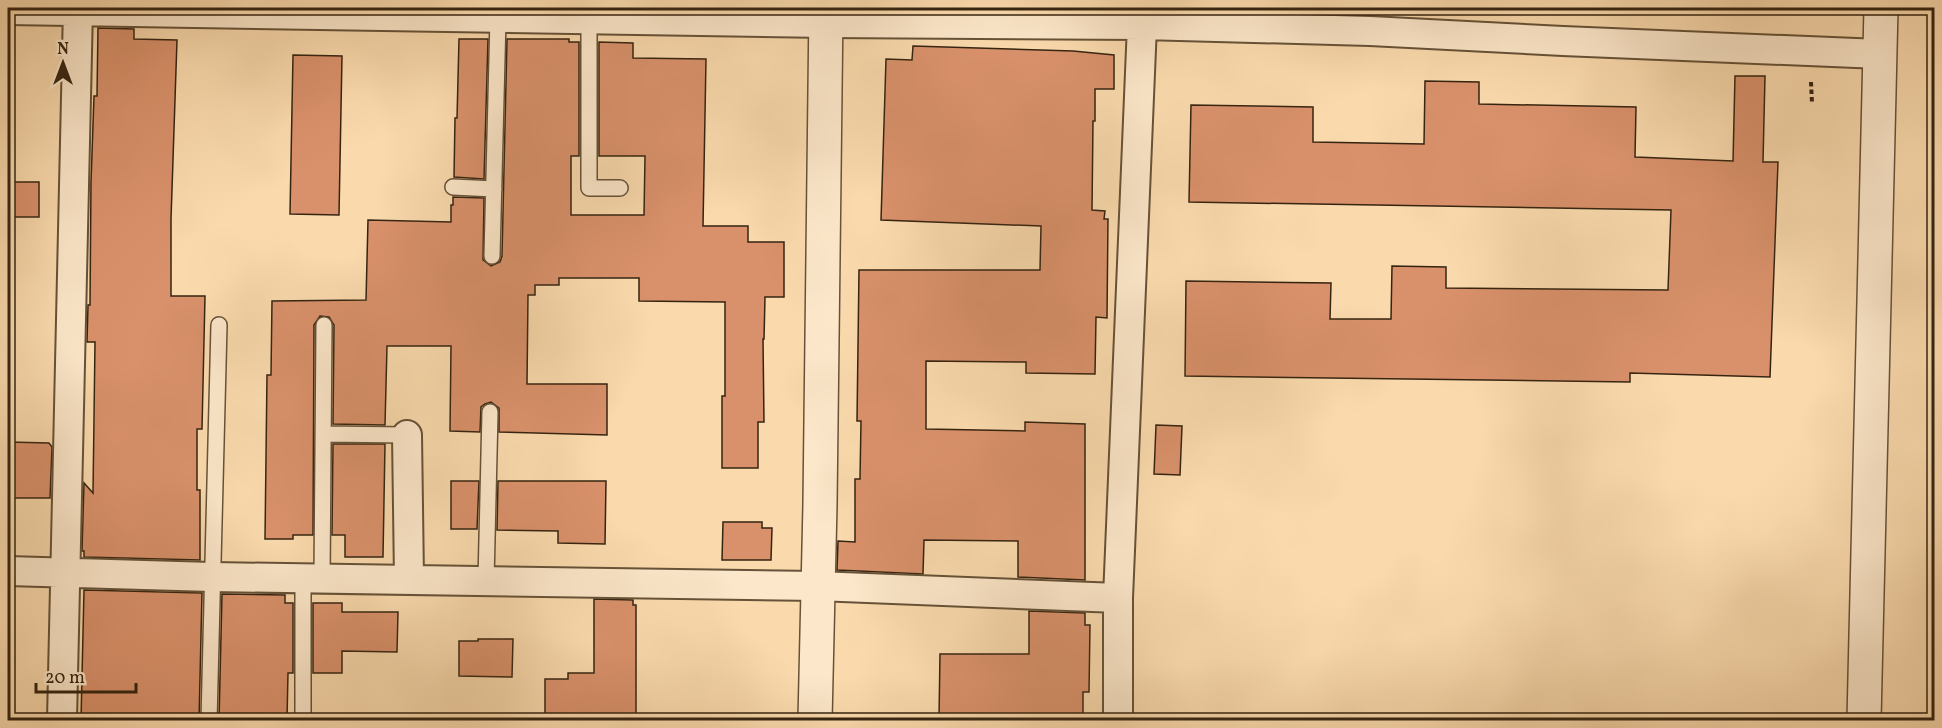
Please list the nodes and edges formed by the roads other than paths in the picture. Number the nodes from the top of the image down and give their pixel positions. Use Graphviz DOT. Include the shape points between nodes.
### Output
graph roads {
  1 [pos="1881,8"];
  2 [pos="78,9"];
  3 [pos="8,10"];
  4 [pos="225,10"];
  5 [pos="352,11"];
  6 [pos="463,12"];
  7 [pos="628,14"];
  8 [pos="826,15"];
  9 [pos="498,18"];
  10 [pos="589,19"];
  11 [pos="1142,25"];
  12 [pos="1880,54"];
  13 [pos="453,187"];
  14 [pos="620,188"];
  15 [pos="494,189"];
  16 [pos="492,256"];
  17 [pos="219,325"];
  18 [pos="324,325"];
  19 [pos="490,412"];
  20 [pos="323,434"];
  21 [pos="407,435"];
  22 [pos="8,571"];
  23 [pos="65,572"];
  24 [pos="212,577"];
  25 [pos="313,578"];
  26 [pos="410,579"];
  27 [pos="486,581"];
  28 [pos="817,586"];
  29 [pos="1118,598"];
  30 [pos="62,720"];
  31 [pos="209,720"];
  32 [pos="303,720"];
  33 [pos="815,720"];
  34 [pos="1118,720"];
  35 [pos="1864,720"];
  1 -- 12 [label="street"];
  2 -- 3 [label="street"];
  2 -- 4 [label="street"];
  2 -- 23 [label="street"];
  4 -- 5 [label="street"];
  5 -- 6 [label="street"];
  6 -- 9 [label="street"];
  7 -- 8 [label="street"];
  7 -- 10 [label="street"];
  8 -- 11 [label="street"];
  8 -- 28 [label="street"];
  9 -- 10 [label="street"];
  9 -- 15 [label="lane"];
  10 -- 14 [label="lane" via="589,188"];
  11 -- 12 [label="street"];
  11 -- 29 [label="street"];
  12 -- 35 [label="street"];
  13 -- 15 [label="lane"];
  15 -- 16 [label="lane"];
  17 -- 24 [label="lane"];
  18 -- 20 [label="lane"];
  19 -- 27 [label="lane"];
  20 -- 21 [label="lane"];
  20 -- 25 [label="lane"];
  21 -- 26 [label="street"];
  22 -- 23 [label="street"];
  23 -- 24 [label="street"];
  23 -- 30 [label="street"];
  24 -- 25 [label="street"];
  24 -- 31 [label="lane"];
  25 -- 26 [label="street"];
  25 -- 32 [label="lane"];
  26 -- 27 [label="street"];
  27 -- 28 [label="street"];
  28 -- 29 [label="street"];
  28 -- 33 [label="street"];
  29 -- 34 [label="street"];
}
